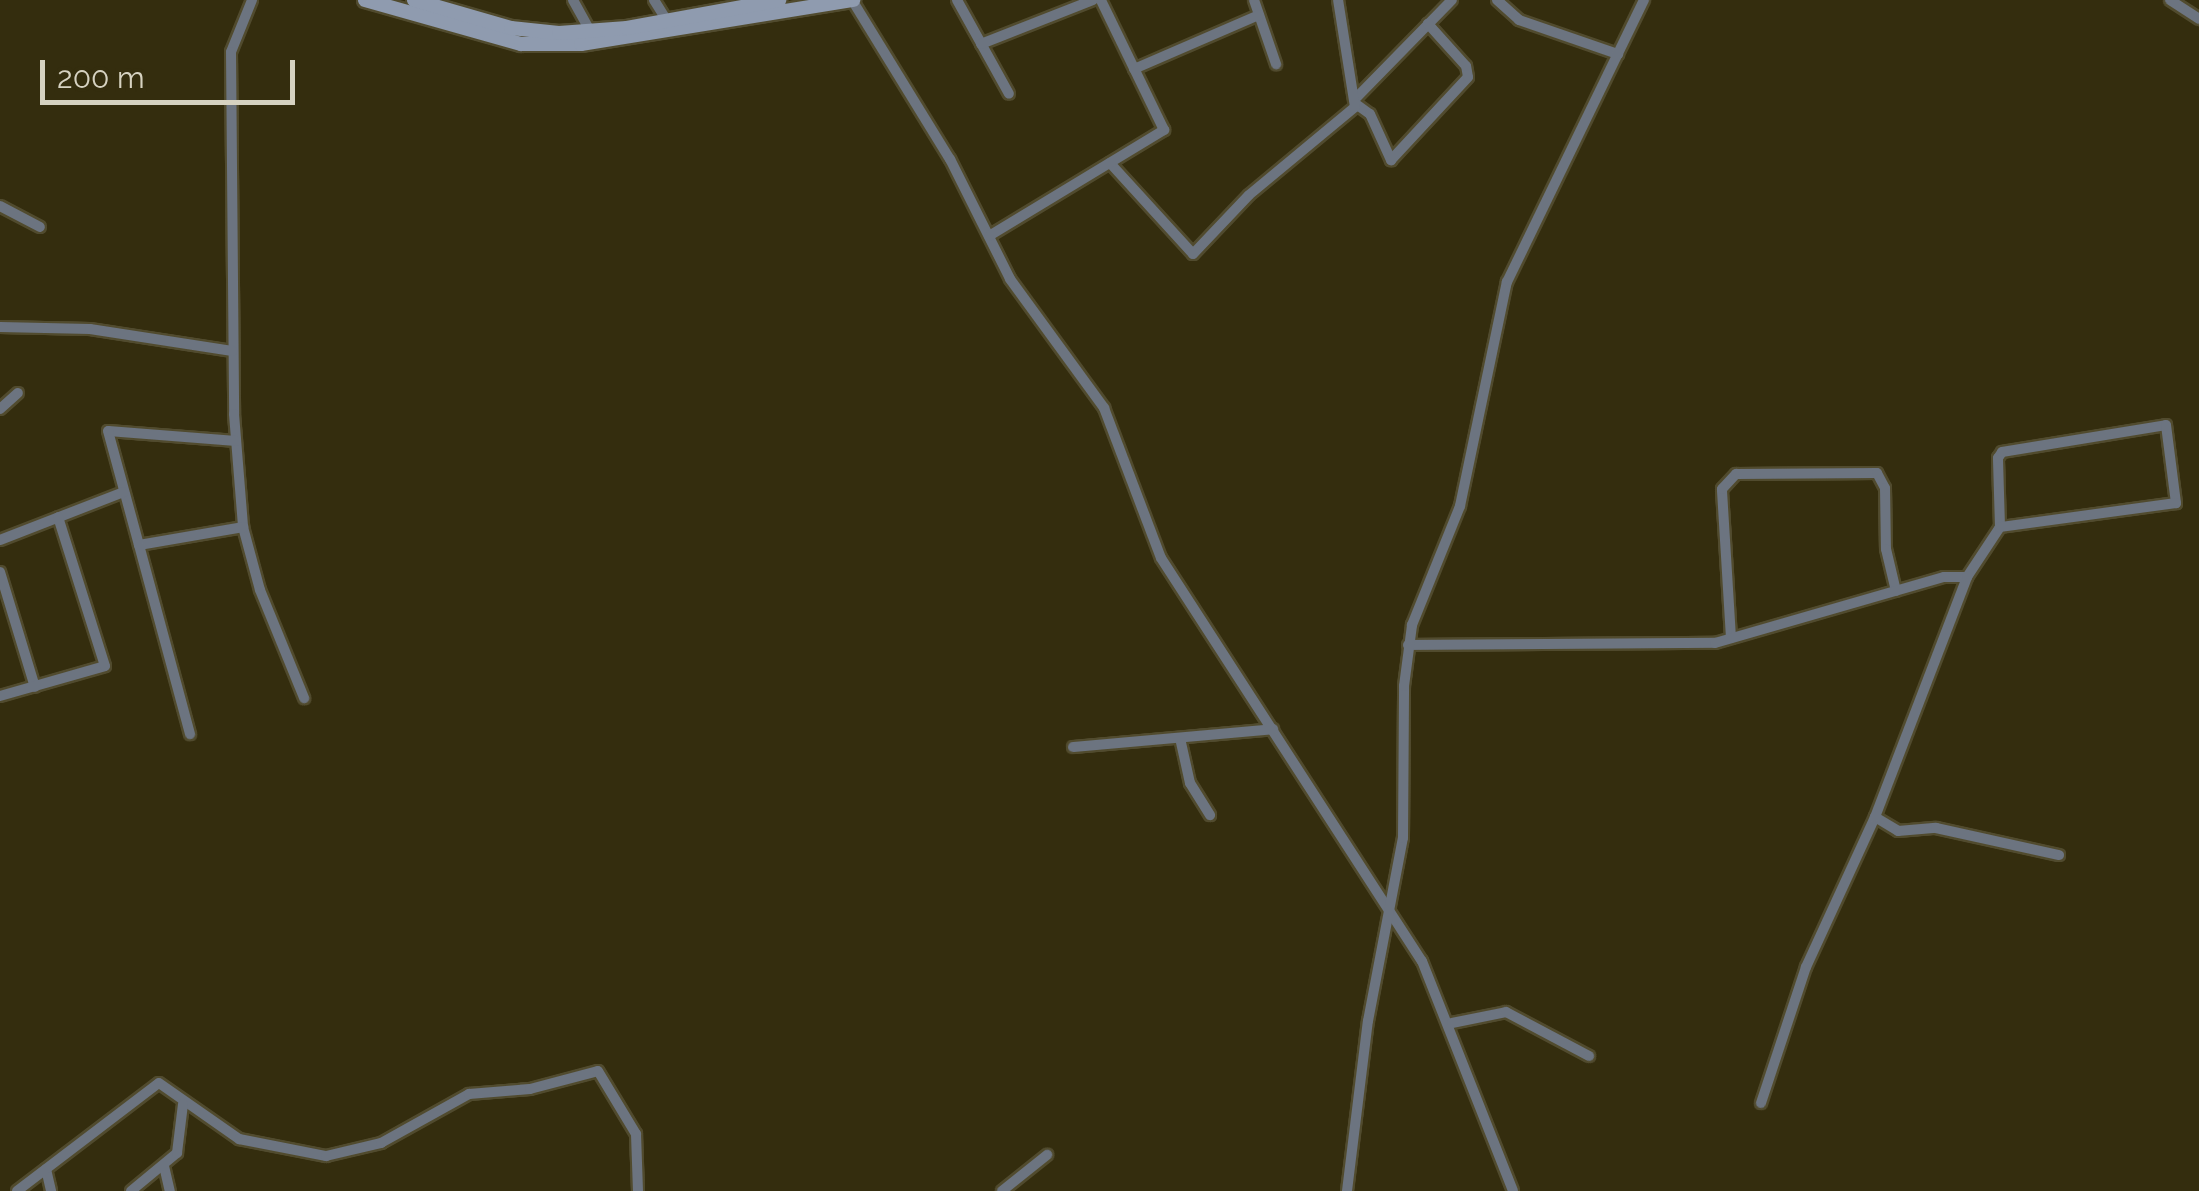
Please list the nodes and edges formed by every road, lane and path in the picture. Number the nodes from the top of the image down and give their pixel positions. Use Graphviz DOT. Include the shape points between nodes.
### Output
graph roads {
  1 [pos="252,0"];
  2 [pos="365,0"];
  3 [pos="414,0"];
  4 [pos="573,0"];
  5 [pos="654,0"];
  6 [pos="780,0"];
  7 [pos="852,0"];
  8 [pos="957,0"];
  9 [pos="1092,0"];
  10 [pos="1101,0"];
  11 [pos="1254,0"];
  12 [pos="1452,0"];
  13 [pos="1497,0"];
  14 [pos="1644,0"];
  15 [pos="2170,0"];
  16 [pos="745,3"];
  17 [pos="1342,3"];
  18 [pos="1259,15"];
  19 [pos="2199,19"];
  20 [pos="667,21"];
  21 [pos="1428,24"];
  22 [pos="590,31"];
  23 [pos="981,44"];
  24 [pos="1618,54"];
  25 [pos="1276,64"];
  26 [pos="1134,69"];
  27 [pos="1009,94"];
  28 [pos="1356,101"];
  29 [pos="1110,162"];
  30 [pos="0,206"];
  31 [pos="40,227"];
  32 [pos="988,236"];
  33 [pos="0,327"];
  34 [pos="232,351"];
  35 [pos="0,391"];
  36 [pos="0,408"];
  37 [pos="236,442"];
  38 [pos="124,492"];
  39 [pos="58,517"];
  40 [pos="243,526"];
  41 [pos="2000,527"];
  42 [pos="0,540"];
  43 [pos="139,546"];
  44 [pos="0,572"];
  45 [pos="1967,577"];
  46 [pos="1896,590"];
  47 [pos="1730,638"];
  48 [pos="1408,645"];
  49 [pos="35,687"];
  50 [pos="0,696"];
  51 [pos="304,698"];
  52 [pos="1273,729"];
  53 [pos="190,734"];
  54 [pos="1180,738"];
  55 [pos="1074,747"];
  56 [pos="1210,815"];
  57 [pos="1875,817"];
  58 [pos="2059,855"];
  59 [pos="1390,907"];
  60 [pos="1452,1023"];
  61 [pos="1589,1056"];
  62 [pos="1760,1102"];
  63 [pos="183,1104"];
  64 [pos="1047,1155"];
  65 [pos="164,1166"];
  66 [pos="46,1169"];
  67 [pos="17,1191"];
  68 [pos="52,1191"];
  69 [pos="131,1191"];
  70 [pos="170,1191"];
  71 [pos="638,1191"];
  72 [pos="1002,1191"];
  73 [pos="1347,1191"];
  74 [pos="1514,1191"];
  1 -- 34 [label="street" via="231,52"];
  2 -- 7 [label="street" via="522,44 581,44"];
  3 -- 22 [label="street" via="512,28"];
  4 -- 22 [label="street"];
  5 -- 20 [label="street"];
  6 -- 16 [label="street"];
  7 -- 32 [label="street" via="950,158"];
  8 -- 23 [label="street"];
  9 -- 23 [label="street"];
  10 -- 26 [label="street"];
  11 -- 18 [label="street"];
  12 -- 21 [label="street"];
  13 -- 24 [label="street" via="1519,20"];
  14 -- 24 [label="street"];
  15 -- 19 [label="street"];
  16 -- 20 [label="street"];
  17 -- 28 [label="street"];
  18 -- 25 [label="street"];
  18 -- 26 [label="street"];
  20 -- 22 [label="street"];
  21 -- 28 [label="street"];
  21 -- 28 [label="street" via="1466,66 1468,77 1391,160 1370,114"];
  23 -- 27 [label="street"];
  24 -- 48 [label="street" via="1507,282 1460,506 1424,587"];
  26 -- 29 [label="street" via="1164,130"];
  28 -- 29 [label="street" via="1193,254"];
  29 -- 32 [label="street"];
  30 -- 31 [label="street"];
  32 -- 52 [label="street" via="1010,279 1104,408 1161,558"];
  33 -- 34 [label="street" via="90,329"];
  34 -- 37 [label="street"];
  35 -- 36 [label="street" via="18,393"];
  37 -- 38 [label="street" via="112,428"];
  37 -- 40 [label="street"];
  38 -- 39 [label="street"];
  38 -- 43 [label="street"];
  39 -- 42 [label="street"];
  39 -- 49 [label="street" via="105,666"];
  40 -- 43 [label="street"];
  40 -- 51 [label="street" via="260,590"];
  41 -- 41 [label="street" via="2002,452 2166,425 2176,502"];
  41 -- 45 [label="street"];
  43 -- 53 [label="street"];
  44 -- 49 [label="street"];
  45 -- 46 [label="street"];
  45 -- 57 [label="street"];
  46 -- 47 [label="street"];
  46 -- 47 [label="street" via="1886,549 1886,488 1877,473 1736,474 1722,489"];
  47 -- 48 [label="street"];
  48 -- 59 [label="street" via="1403,838"];
  49 -- 50 [label="street"];
  52 -- 54 [label="street"];
  52 -- 59 [label="street"];
  54 -- 55 [label="street"];
  54 -- 56 [label="street" via="1190,783"];
  57 -- 58 [label="street" via="1898,831 1936,828"];
  57 -- 62 [label="street" via="1806,967"];
  59 -- 60 [label="street"];
  59 -- 73 [label="street"];
  60 -- 61 [label="street" via="1506,1012"];
  60 -- 74 [label="street"];
  63 -- 65 [label="street" via="179,1148"];
  63 -- 66 [label="street" via="172,1086 160,1083"];
  63 -- 71 [label="street" via="239,1140 326,1156 381,1143 469,1094 530,1089 598,1071 636,1134"];
  64 -- 72 [label="street"];
  65 -- 69 [label="street"];
  65 -- 70 [label="street"];
  66 -- 67 [label="street"];
  66 -- 68 [label="street"];
}
